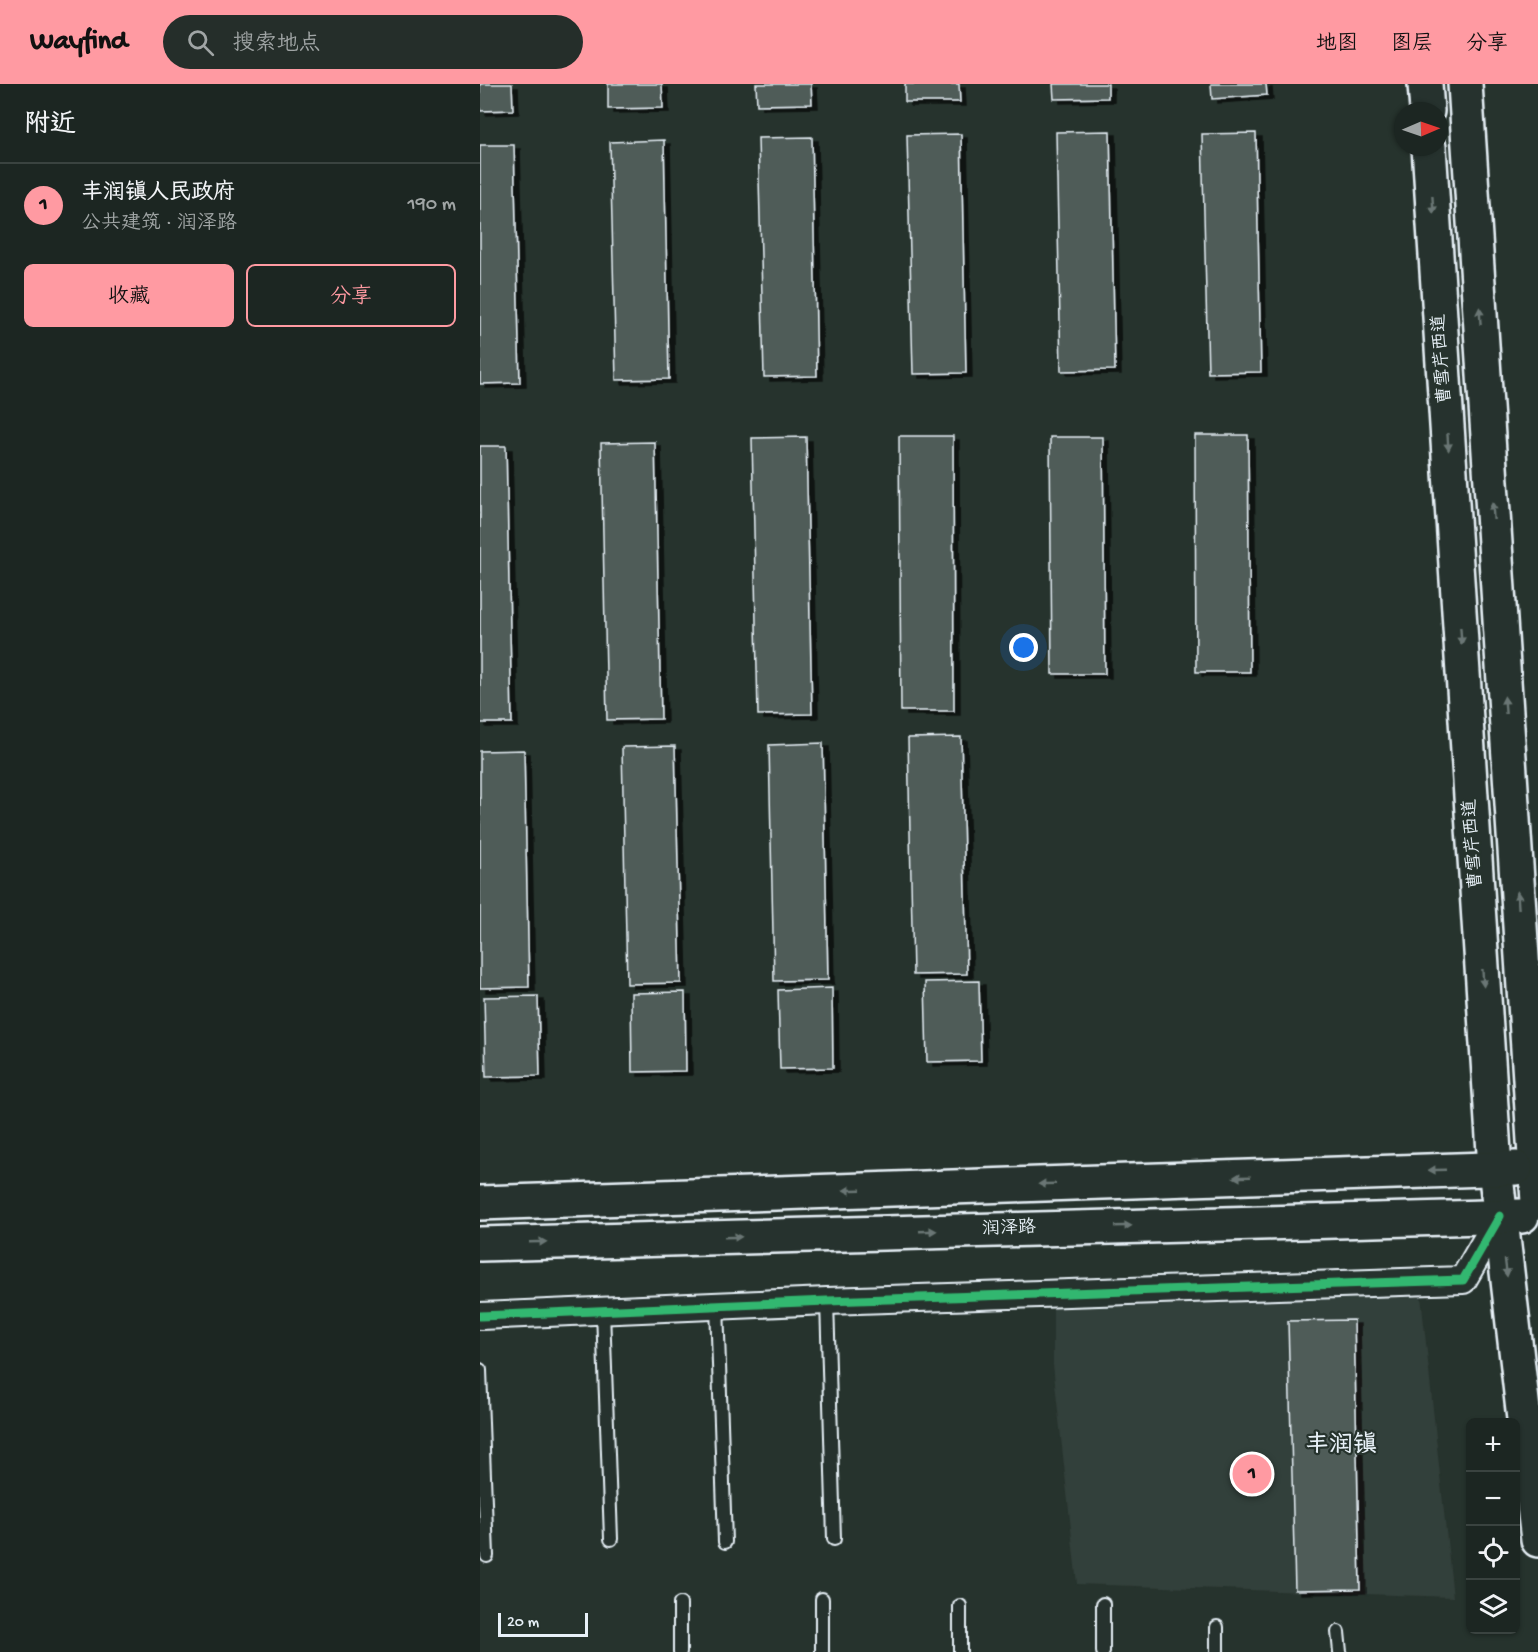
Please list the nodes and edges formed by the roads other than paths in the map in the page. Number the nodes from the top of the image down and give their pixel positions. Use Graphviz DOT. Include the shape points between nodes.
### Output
graph roads {
  1 [pos="1425,84"];
  2 [pos="1465,84"];
  3 [pos="1426,102"];
  4 [pos="1430,156"];
  5 [pos="1495,1168"];
  6 [pos="1535,1168"];
  7 [pos="1538,1202"];
  8 [pos="480,1203"];
  9 [pos="1500,1216"];
  10 [pos="1538,1216"];
  11 [pos="480,1244"];
  12 [pos="826,1301"];
  13 [pos="717,1305"];
  14 [pos="603,1311"];
  15 [pos="480,1316"];
  16 [pos="480,1370"];
  17 [pos="611,1539"];
  18 [pos="834,1539"];
  19 [pos="1538,1540"];
  20 [pos="725,1542"];
  21 [pos="487,1556"];
  22 [pos="822,1599"];
  23 [pos="680,1604"];
  24 [pos="1103,1604"];
  25 [pos="960,1606"];
  26 [pos="1217,1627"];
  27 [pos="1338,1632"];
  28 [pos="680,1652"];
  29 [pos="822,1652"];
  30 [pos="960,1652"];
  31 [pos="1103,1652"];
  32 [pos="1217,1652"];
  33 [pos="1340,1652"];
  1 -- 3 [label="main road"];
  6 -- 2 [label="main road, one-way"];
  4 -- 5 [label="main road, 曹雪芹西道, one-way"];
  5 -- 6 [label="main road"];
  5 -- 8 [label="main road, one-way"];
  5 -- 9 [label="main road, 曹雪芹西道"];
  6 -- 7 [label="main road"];
  9 -- 10 [label="main road, 润泽路"];
  11 -- 9 [label="main road, 润泽路, one-way"];
  9 -- 12 [label="street" via="1463,1280"];
  9 -- 19 [label="main road, 曹雪芹西道, one-way"];
  12 -- 13 [label="street"];
  12 -- 18 [label="lane"];
  13 -- 14 [label="street"];
  13 -- 20 [label="lane"];
  14 -- 15 [label="street"];
  14 -- 17 [label="lane"];
  16 -- 21 [label="lane"];
  22 -- 29 [label="lane"];
  23 -- 28 [label="lane"];
  24 -- 31 [label="lane"];
  25 -- 30 [label="lane"];
  26 -- 32 [label="lane"];
  27 -- 33 [label="lane"];
}
